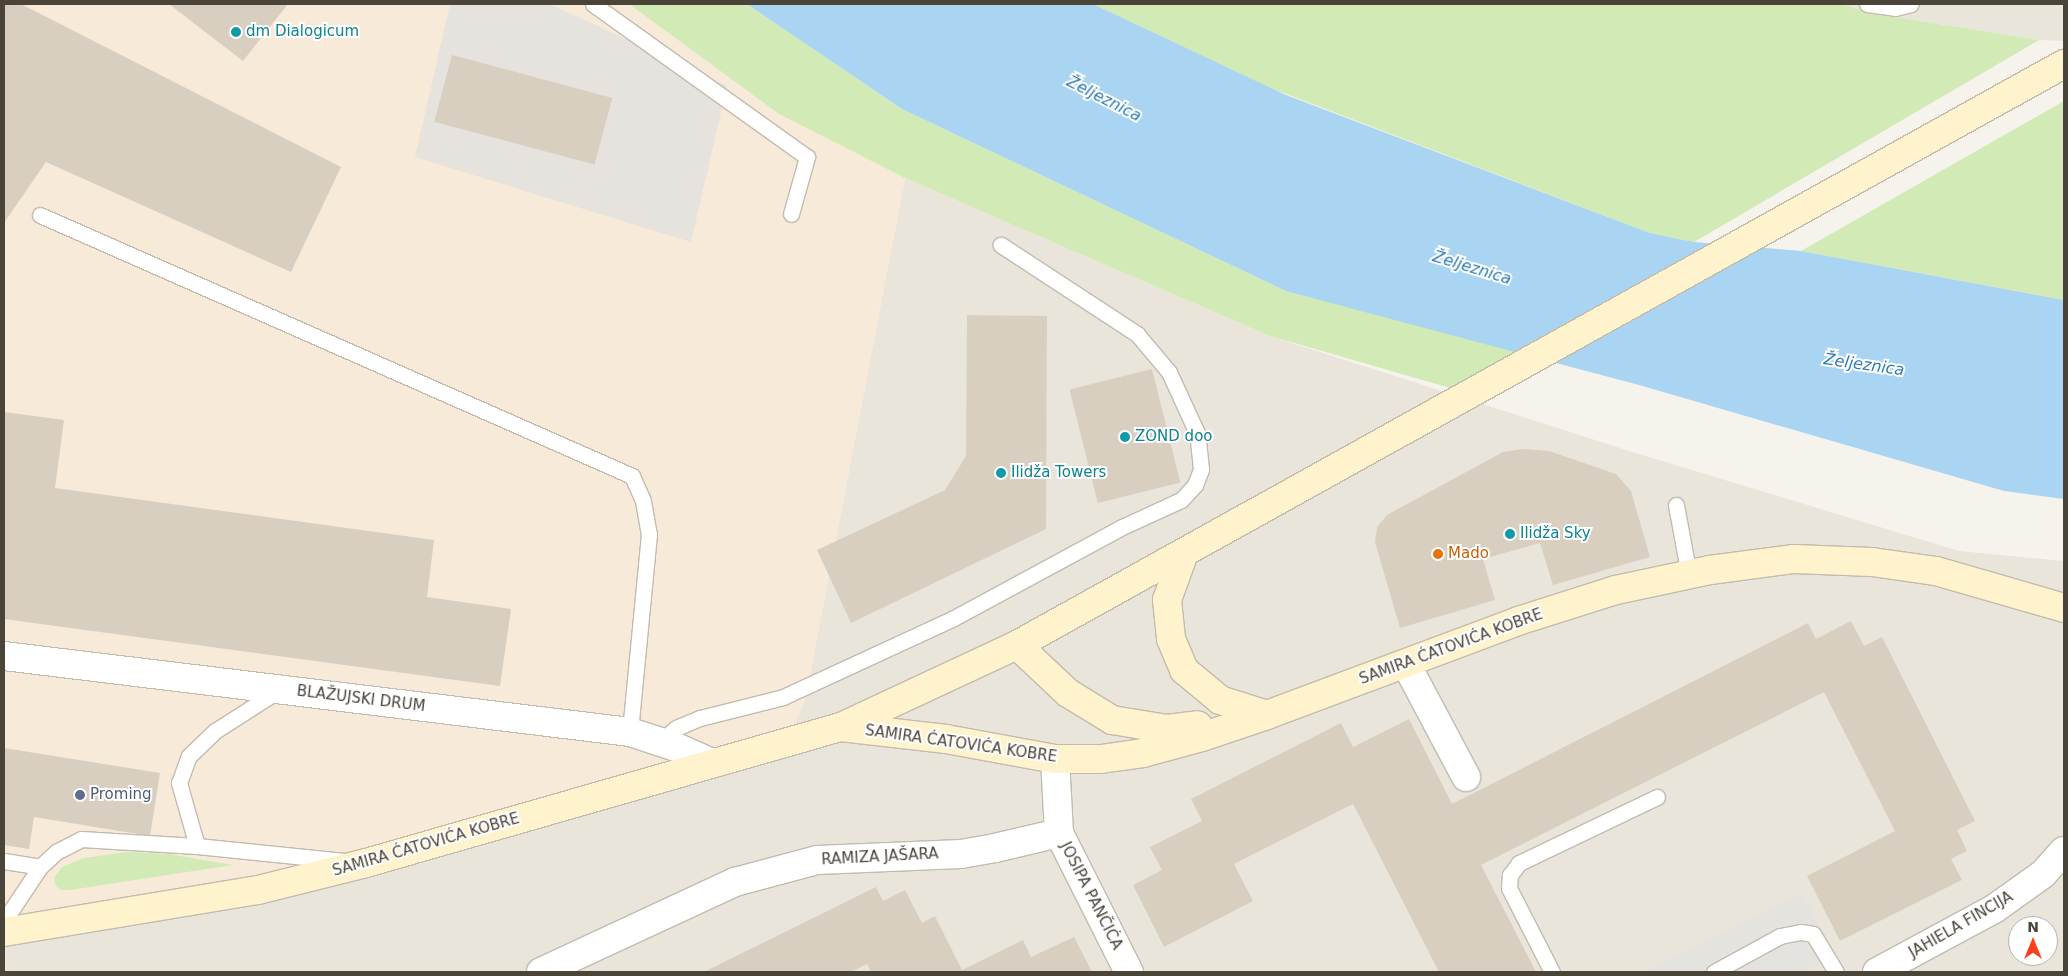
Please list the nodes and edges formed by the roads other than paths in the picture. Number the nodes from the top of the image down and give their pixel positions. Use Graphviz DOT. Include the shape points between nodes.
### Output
graph roads {
  1 [pos="593,4"];
  2 [pos="1867,4"];
  3 [pos="1911,4"];
  4 [pos="2064,64"];
  5 [pos="791,214"];
  6 [pos="40,216"];
  7 [pos="1001,245"];
  8 [pos="1676,506"];
  9 [pos="1184,553"];
  10 [pos="1689,575"];
  11 [pos="2064,608"];
  12 [pos="1016,645"];
  13 [pos="4,656"];
  14 [pos="1406,664"];
  15 [pos="281,689"];
  16 [pos="1267,715"];
  17 [pos="841,727"];
  18 [pos="630,732"];
  19 [pos="660,742"];
  20 [pos="1055,759"];
  21 [pos="712,763"];
  22 [pos="1466,777"];
  23 [pos="1657,797"];
  24 [pos="1059,833"];
  25 [pos="197,846"];
  26 [pos="2064,851"];
  27 [pos="4,861"];
  28 [pos="366,863"];
  29 [pos="40,867"];
  30 [pos="4,921"];
  31 [pos="4,932"];
  32 [pos="542,972"];
  33 [pos="1129,972"];
  34 [pos="1552,972"];
  35 [pos="1714,972"];
  36 [pos="1836,972"];
  37 [pos="1877,972"];
  1 -- 5 [label="lane" via="807,157"];
  2 -- 3 [label="lane" via="1895,8"];
  4 -- 9 [label="main road, SAMIRA ĆATOVIĆA KOBRE"];
  6 -- 18 [label="lane" via="632,476 643,502 649,534"];
  7 -- 19 [label="lane" via="1137,334 1169,372 1197,433 1201,469 1195,485 1181,500 1122,527 952,619 783,697 700,718 676,728"];
  8 -- 10 [label="lane"];
  9 -- 12 [label="main road, SAMIRA ĆATOVIĆA KOBRE"];
  9 -- 16 [label="main road" via="1167,600 1171,639 1184,670 1220,700"];
  10 -- 11 [label="main road, SAMIRA ĆATOVIĆA KOBRE" via="1794,560 1872,562 1936,571"];
  10 -- 14 [label="main road, SAMIRA ĆATOVIĆA KOBRE" via="1616,590 1518,621"];
  12 -- 16 [label="main road" via="1068,693 1112,720 1167,730"];
  12 -- 17 [label="main road, SAMIRA ĆATOVIĆA KOBRE"];
  13 -- 15 [label="street, BLAŽUJSKI DRUM"];
  14 -- 16 [label="main road, SAMIRA ĆATOVIĆA KOBRE"];
  14 -- 22 [label="street"];
  15 -- 18 [label="street, BLAŽUJSKI DRUM"];
  15 -- 25 [label="lane" via="214,731 189,756 179,783"];
  16 -- 20 [label="main road, SAMIRA ĆATOVIĆA KOBRE" via="1143,753 1101,759"];
  17 -- 20 [label="main road, SAMIRA ĆATOVIĆA KOBRE" via="946,739"];
  17 -- 21 [label="main road, SAMIRA ĆATOVIĆA KOBRE"];
  18 -- 19 [label="street, BLAŽUJSKI DRUM"];
  19 -- 21 [label="street, BLAŽUJSKI DRUM"];
  20 -- 24 [label="street, JOSIPA PANČIĆA"];
  21 -- 28 [label="main road, SAMIRA ĆATOVIĆA KOBRE"];
  23 -- 34 [label="lane" via="1519,863 1510,875 1509,888"];
  24 -- 32 [label="street, RAMIZA JAŠARA" via="961,854 817,860 735,882"];
  24 -- 33 [label="street, JOSIPA PANČIĆA"];
  25 -- 28 [label="lane"];
  25 -- 29 [label="lane" via="81,839 56,852"];
  26 -- 37 [label="street, JAHIELA FINCIJA" via="2042,874 1994,909"];
  27 -- 29 [label="lane"];
  28 -- 31 [label="main road, SAMIRA ĆATOVIĆA KOBRE" via="258,890"];
  29 -- 30 [label="lane"];
  35 -- 36 [label="lane" via="1780,936 1801,932 1813,934"];
}
